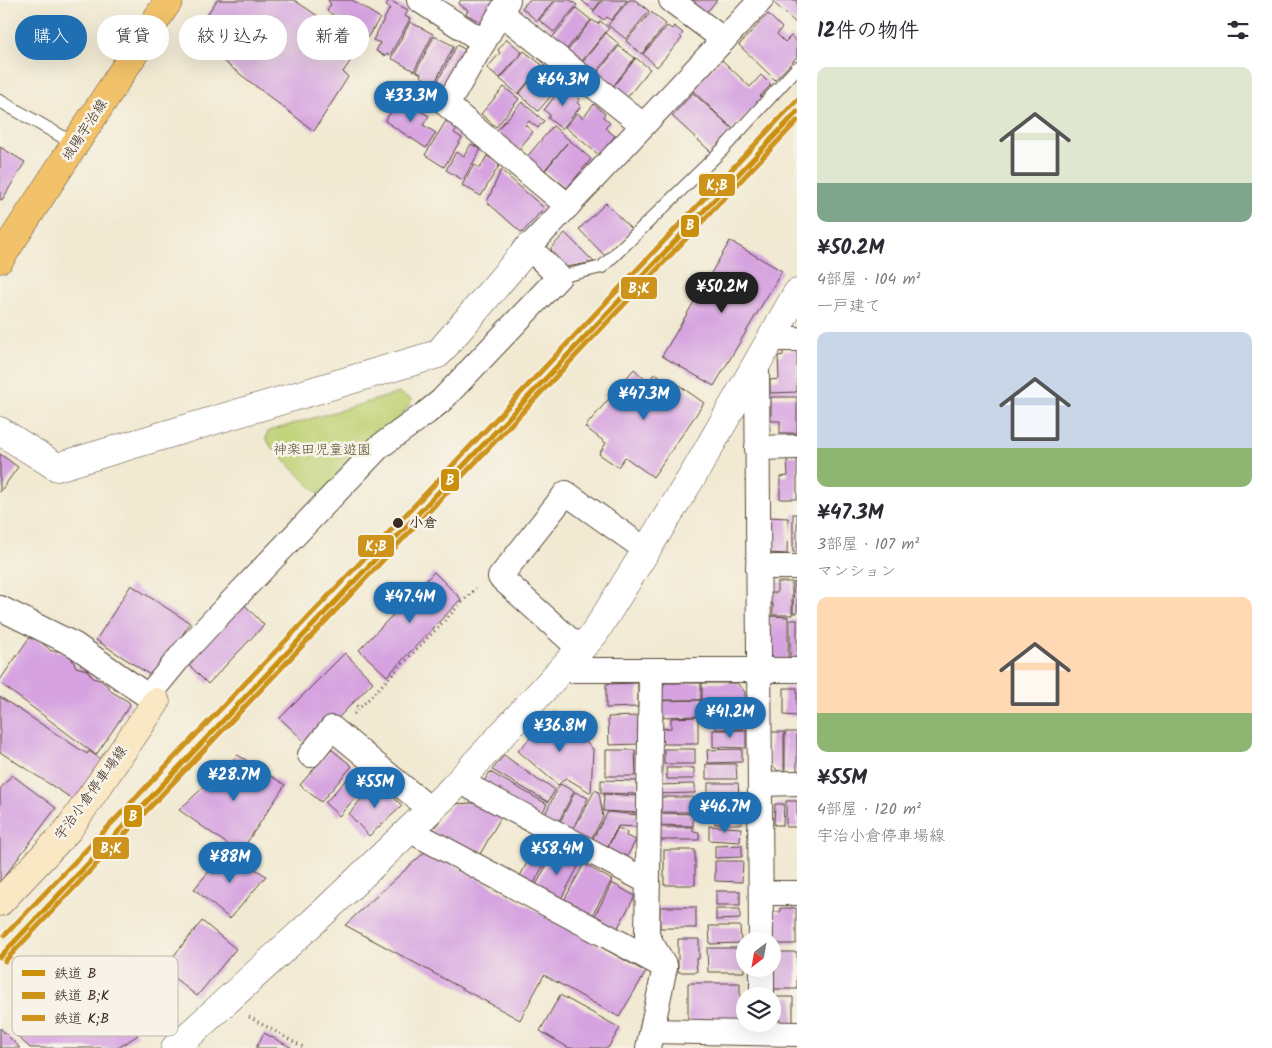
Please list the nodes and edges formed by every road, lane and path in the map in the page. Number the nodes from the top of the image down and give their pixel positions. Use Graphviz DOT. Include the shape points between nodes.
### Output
graph roads {
  1 [pos="169,0"];
  2 [pos="419,0"];
  3 [pos="671,0"];
  4 [pos="761,0"];
  5 [pos="505,6"];
  6 [pos="724,40"];
  7 [pos="484,42"];
  8 [pos="797,68"];
  9 [pos="0,101"];
  10 [pos="643,125"];
  11 [pos="75,144"];
  12 [pos="568,206"];
  13 [pos="529,246"];
  14 [pos="0,259"];
  15 [pos="559,277"];
  16 [pos="797,293"];
  17 [pos="784,339"];
  18 [pos="756,366"];
  19 [pos="0,431"];
  20 [pos="797,447"];
  21 [pos="757,448"];
  22 [pos="646,550"];
  23 [pos="758,567"];
  24 [pos="797,567"];
  25 [pos="500,577"];
  26 [pos="0,608"];
  27 [pos="580,649"];
  28 [pos="560,670"];
  29 [pos="651,670"];
  30 [pos="759,670"];
  31 [pos="797,670"];
  32 [pos="152,699"];
  33 [pos="353,702"];
  34 [pos="359,708"];
  35 [pos="337,732"];
  36 [pos="310,755"];
  37 [pos="459,781"];
  38 [pos="797,783"];
  39 [pos="760,784"];
  40 [pos="430,810"];
  41 [pos="409,830"];
  42 [pos="648,882"];
  43 [pos="761,893"];
  44 [pos="797,893"];
  45 [pos="0,902"];
  46 [pos="762,932"];
  47 [pos="665,967"];
  48 [pos="224,1003"];
  49 [pos="797,1034"];
  50 [pos="762,1035"];
  51 [pos="650,1040"];
  52 [pos="175,1048"];
  53 [pos="305,1048"];
  1 -- 11 [label="main road, 城陽宇治線"];
  2 -- 7 [label="street"];
  3 -- 6 [label="street"];
  4 -- 6 [label="street"];
  5 -- 7 [label="street"];
  5 -- 10 [label="street"];
  6 -- 10 [label="street"];
  7 -- 12 [label="street" via="448,105"];
  8 -- 15 [label="lane" via="722,150 602,267"];
  9 -- 11 [label="lane"];
  10 -- 12 [label="street"];
  11 -- 14 [label="main road, 城陽宇治線"];
  12 -- 13 [label="street"];
  13 -- 15 [label="street"];
  13 -- 19 [label="street" via="438,354 57,467"];
  15 -- 32 [label="street" via="441,401 379,447 184,652"];
  16 -- 17 [label="street"];
  17 -- 18 [label="street"];
  18 -- 21 [label="street"];
  18 -- 22 [label="street" via="696,472"];
  20 -- 21 [label="street"];
  21 -- 23 [label="street"];
  22 -- 25 [label="street" via="566,493"];
  22 -- 27 [label="street" via="594,634"];
  23 -- 24 [label="street"];
  23 -- 30 [label="street"];
  25 -- 27 [label="street"];
  25 -- 34 [label="path" via="486,578"];
  26 -- 32 [label="street" via="75,646"];
  27 -- 28 [label="street"];
  28 -- 29 [label="street"];
  28 -- 37 [label="street"];
  29 -- 30 [label="street"];
  29 -- 42 [label="street"];
  30 -- 31 [label="street"];
  30 -- 39 [label="street"];
  32 -- 45 [label="main road, 宇治小倉停車場線" via="68,830"];
  33 -- 34 [label="path"];
  34 -- 35 [label="path"];
  35 -- 36 [label="street" via="332,728"];
  35 -- 40 [label="street"];
  37 -- 40 [label="street"];
  37 -- 42 [label="street"];
  38 -- 39 [label="street"];
  39 -- 43 [label="street"];
  40 -- 41 [label="street"];
  41 -- 47 [label="street"];
  41 -- 48 [label="street"];
  42 -- 47 [label="street" via="648,936"];
  43 -- 44 [label="street"];
  43 -- 46 [label="street"];
  47 -- 51 [label="street"];
  48 -- 52 [label="street"];
  48 -- 53 [label="path"];
  49 -- 50 [label="street"];
  50 -- 51 [label="street"];
}
